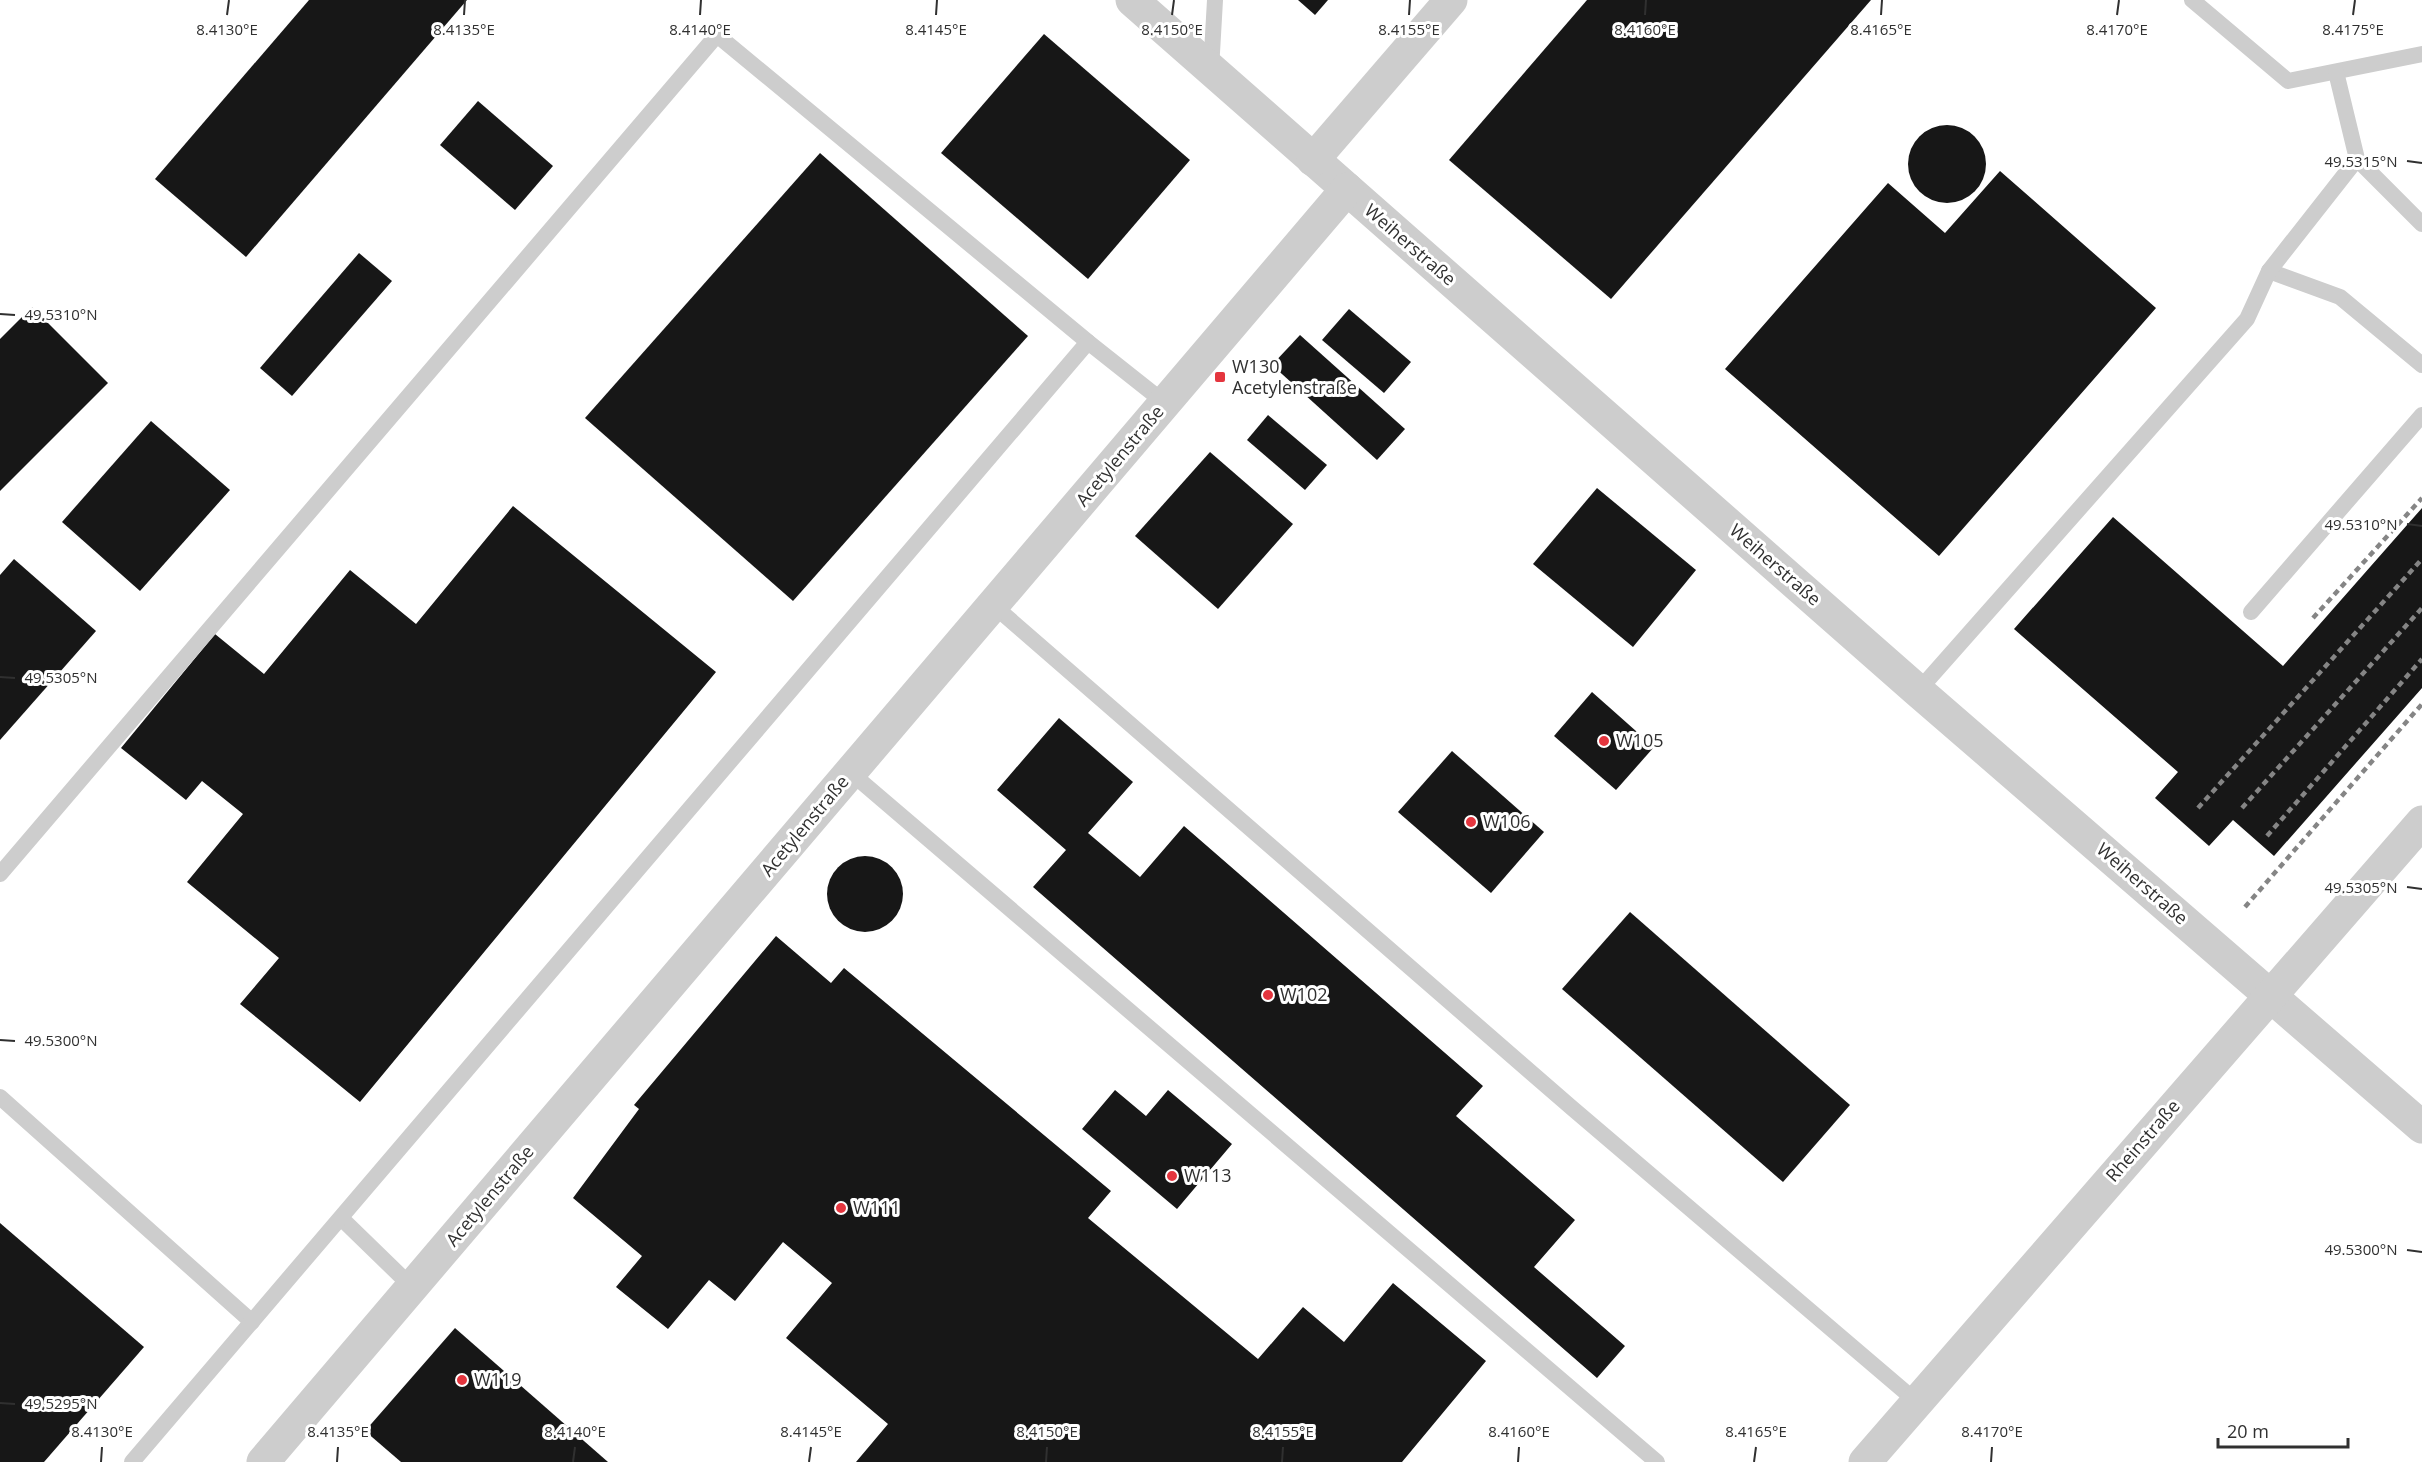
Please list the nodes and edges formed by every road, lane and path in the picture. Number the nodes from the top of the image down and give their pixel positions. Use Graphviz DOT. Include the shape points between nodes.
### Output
graph roads {
  1 [pos="1132,0"];
  2 [pos="1215,0"];
  3 [pos="1452,0"];
  4 [pos="2192,0"];
  5 [pos="2422,54"];
  6 [pos="1211,71"];
  7 [pos="2336,72"];
  8 [pos="2357,159"];
  9 [pos="1313,160"];
  10 [pos="1347,189"];
  11 [pos="2422,224"];
  12 [pos="2269,271"];
  13 [pos="1088,342"];
  14 [pos="2422,364"];
  15 [pos="1165,403"];
  16 [pos="2422,415"];
  17 [pos="993,605"];
  18 [pos="2251,612"];
  19 [pos="1918,691"];
  20 [pos="850,772"];
  21 [pos="2422,822"];
  22 [pos="0,874"];
  23 [pos="2270,994"];
  24 [pos="0,1098"];
  25 [pos="2422,1127"];
  26 [pos="341,1218"];
  27 [pos="412,1287"];
  28 [pos="252,1322"];
  29 [pos="1917,1402"];
  30 [pos="277,1457"];
  31 [pos="132,1462"];
  32 [pos="1657,1462"];
  33 [pos="1865,1462"];
  1 -- 6 [label="street, Weiherstraße"];
  2 -- 6 [label="lane"];
  3 -- 9 [label="street"];
  4 -- 7 [label="lane" via="2288,81"];
  5 -- 7 [label="lane"];
  6 -- 9 [label="street, Weiherstraße"];
  7 -- 8 [label="lane"];
  8 -- 11 [label="lane"];
  8 -- 12 [label="lane"];
  9 -- 10 [label="street, Weiherstraße"];
  10 -- 15 [label="street, Acetylenstraße"];
  10 -- 19 [label="street, Weiherstraße"];
  12 -- 14 [label="lane" via="2340,297"];
  12 -- 19 [label="lane" via="2247,319"];
  13 -- 15 [label="lane"];
  13 -- 22 [label="lane" via="717,34"];
  13 -- 26 [label="lane"];
  15 -- 17 [label="street, Acetylenstraße"];
  16 -- 18 [label="lane"];
  17 -- 20 [label="street, Acetylenstraße"];
  17 -- 29 [label="lane"];
  19 -- 23 [label="street, Weiherstraße"];
  20 -- 27 [label="street, Acetylenstraße"];
  20 -- 32 [label="lane"];
  21 -- 23 [label="street, Rheinstraße"];
  23 -- 25 [label="street, Weiherstraße"];
  23 -- 29 [label="street, Rheinstraße"];
  24 -- 28 [label="lane"];
  26 -- 27 [label="lane"];
  26 -- 28 [label="lane"];
  27 -- 30 [label="street, Acetylenstraße"];
  28 -- 31 [label="lane"];
  29 -- 33 [label="street, Rheinstraße"];
}
